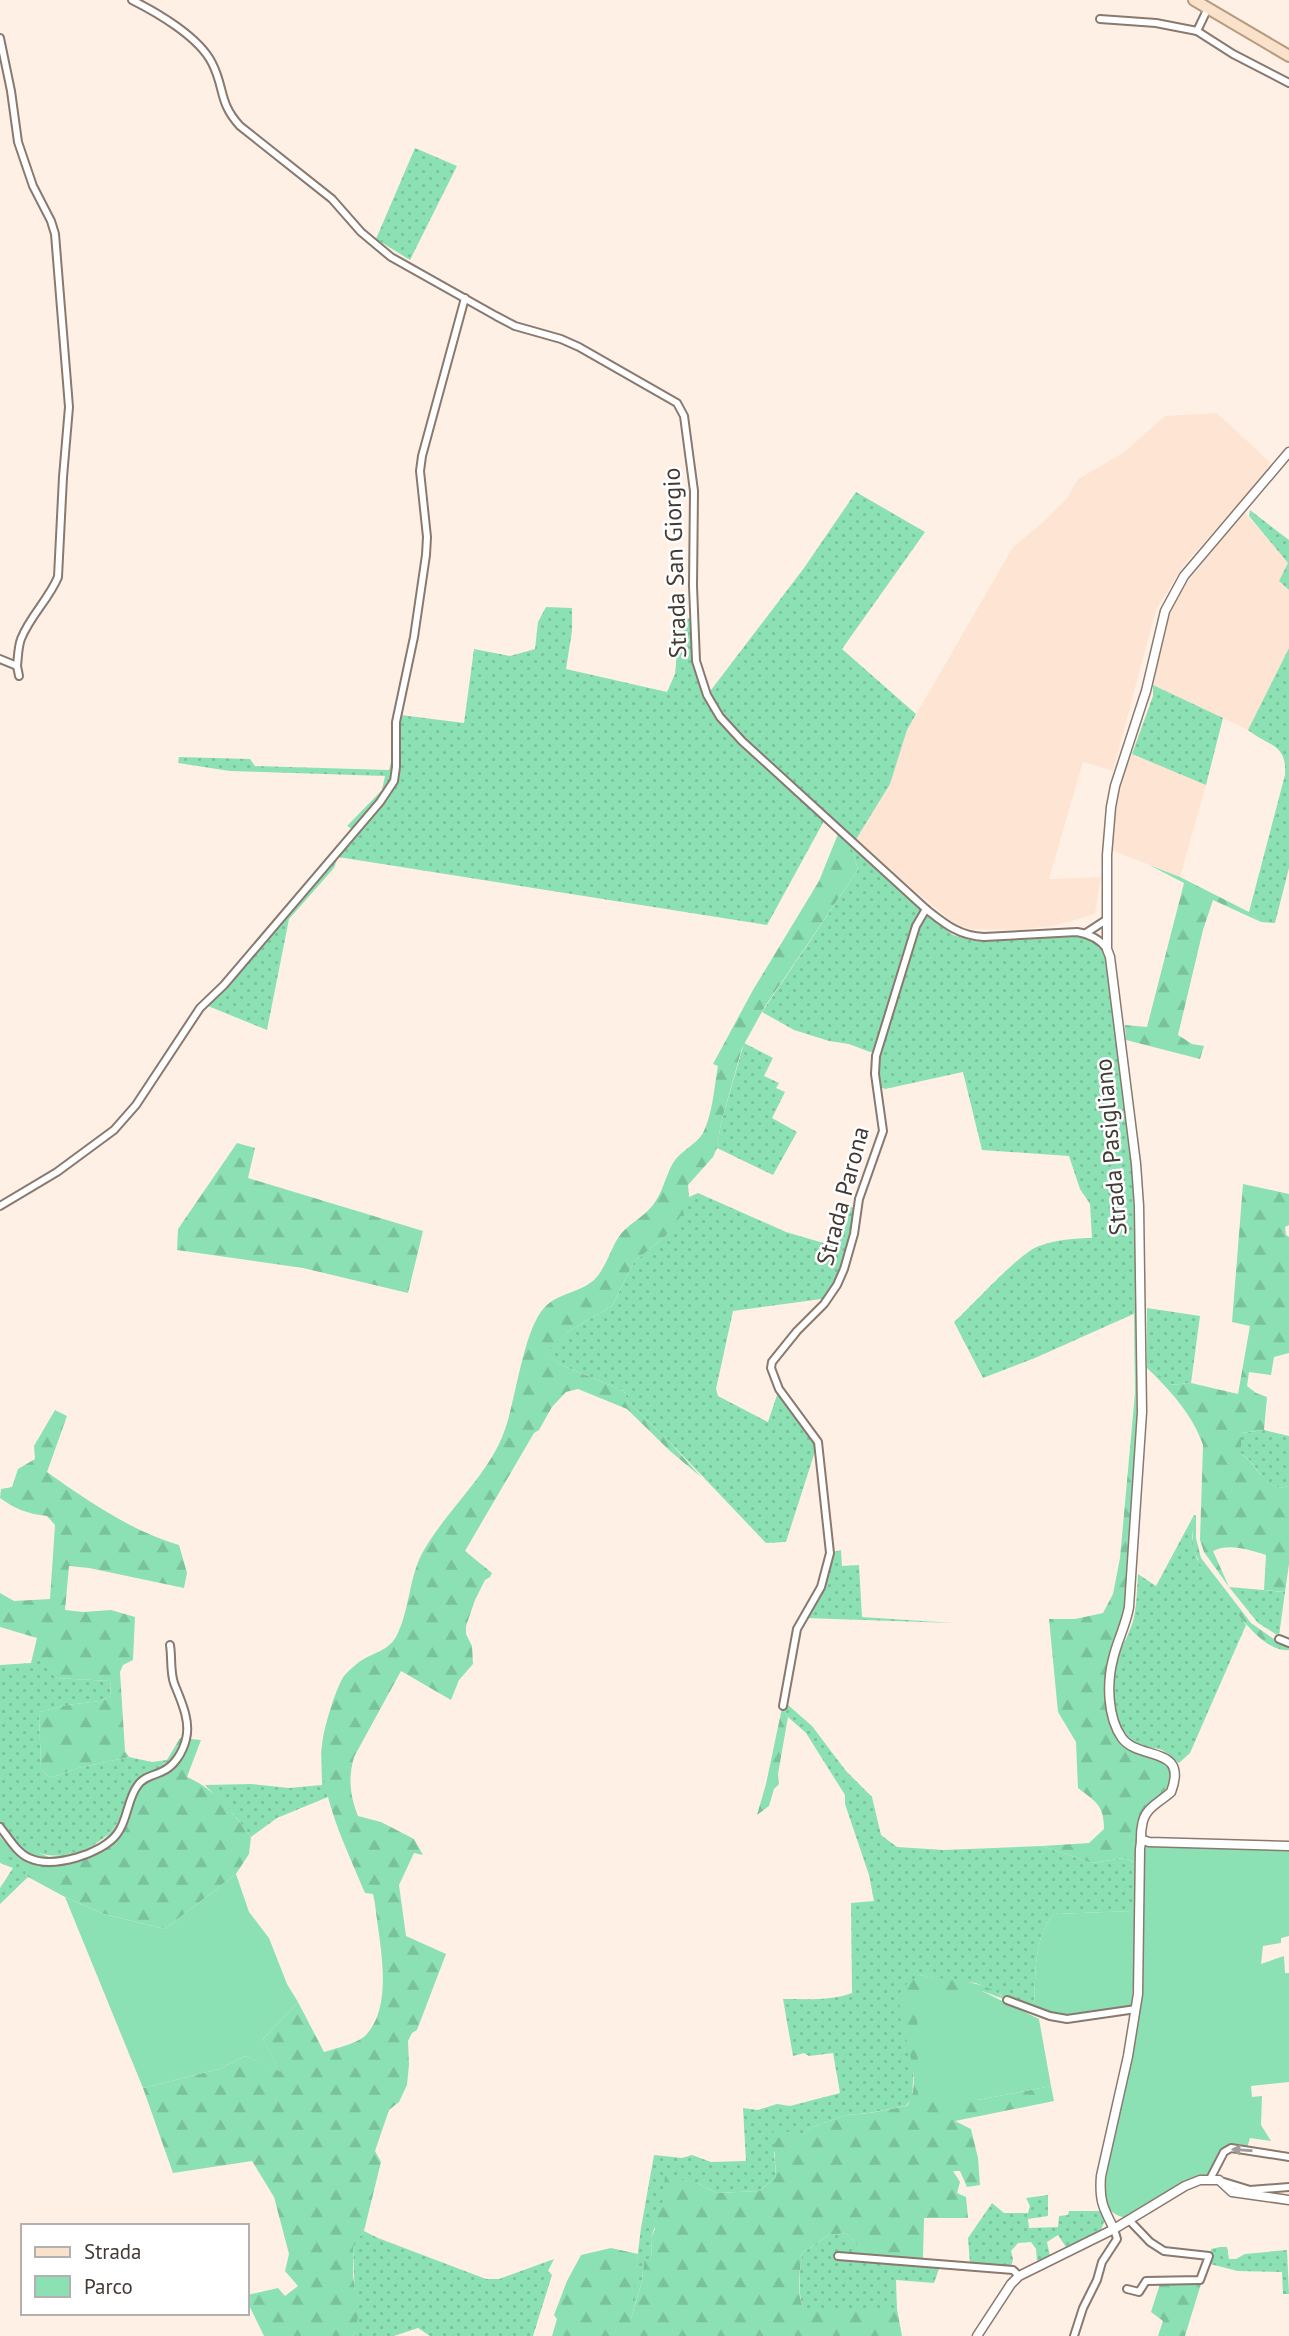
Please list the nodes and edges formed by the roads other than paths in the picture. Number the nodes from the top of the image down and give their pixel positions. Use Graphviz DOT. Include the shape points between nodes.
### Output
graph roads {
  1 [pos="132,0"];
  2 [pos="1194,0"];
  3 [pos="1208,8"];
  4 [pos="1100,19"];
  5 [pos="1197,31"];
  6 [pos="0,38"];
  7 [pos="1289,55"];
  8 [pos="1289,83"];
  9 [pos="464,298"];
  10 [pos="1289,452"];
  11 [pos="0,659"];
  12 [pos="17,666"];
  13 [pos="19,676"];
  14 [pos="926,909"];
  15 [pos="1106,920"];
  16 [pos="1086,933"];
  17 [pos="1107,949"];
  18 [pos="0,1206"];
  19 [pos="1279,1639"];
  20 [pos="1289,1643"];
  21 [pos="170,1645"];
  22 [pos="783,1706"];
  23 [pos="0,1827"];
  24 [pos="1143,1839"];
  25 [pos="1289,1846"];
  26 [pos="1007,2000"];
  27 [pos="1136,2009"];
  28 [pos="1289,2157"];
  29 [pos="1214,2179"];
  30 [pos="1289,2187"];
  31 [pos="1289,2200"];
  32 [pos="1129,2220"];
  33 [pos="1114,2229"];
  34 [pos="838,2256"];
  35 [pos="1019,2276"];
  36 [pos="1127,2289"];
  37 [pos="977,2336"];
  38 [pos="1074,2336"];
  1 -- 9 [label="street, Strada San Giorgio" via="204,49 217,74 224,103 240,127 332,199 391,257"];
  2 -- 3 [label="main road"];
  3 -- 5 [label="street"];
  3 -- 7 [label="main road"];
  4 -- 5 [label="street"];
  5 -- 8 [label="street"];
  6 -- 12 [label="street" via="18,142 55,234 69,407 58,577 20,641"];
  9 -- 14 [label="street, Strada San Giorgio" via="515,326 579,347 677,402 684,416 694,491 696,661 707,695 741,741"];
  9 -- 18 [label="street" via="422,456 427,537 414,637 396,722 394,781 201,1008 114,1130"];
  10 -- 15 [label="street, Strada Pasigliano" via="1191,567 1165,611 1146,691 1115,786"];
  11 -- 12 [label="street"];
  12 -- 13 [label="street"];
  14 -- 16 [label="street, Strada San Giorgio" via="970,937"];
  14 -- 22 [label="street, Strada Parona" via="916,926 876,1056 883,1131 859,1199 844,1269 833,1293 772,1362 779,1389 818,1442 830,1553 821,1587 797,1629"];
  15 -- 16 [label="street"];
  15 -- 17 [label="street, Strada Pasigliano"];
  16 -- 17 [label="street"];
  17 -- 24 [label="street, Strada Pasigliano" via="1136,1164 1142,1366 1129,1607 1113,1657 1110,1695 1123,1739 1161,1755 1175,1774 1171,1792 1144,1816"];
  19 -- 20 [label="street"];
  21 -- 23 [label="street" via="171,1669 187,1726 185,1742 169,1768 139,1783 113,1839 76,1859 42,1862 25,1856"];
  24 -- 25 [label="street"];
  24 -- 27 [label="street"];
  26 -- 27 [label="street" via="1067,2019"];
  27 -- 33 [label="street" via="1101,2176 1103,2209"];
  28 -- 29 [label="street, one-way" via="1231,2148 1224,2152"];
  29 -- 30 [label="street" via="1250,2190"];
  29 -- 31 [label="street" via="1232,2192"];
  29 -- 32 [label="street" via="1185,2186"];
  32 -- 33 [label="street"];
  32 -- 36 [label="street" via="1164,2251 1209,2256 1200,2280 1146,2281 1139,2292"];
  33 -- 35 [label="street"];
  33 -- 38 [label="street" via="1117,2239 1102,2262"];
  34 -- 35 [label="street" via="1013,2270"];
  35 -- 37 [label="street"];
}
